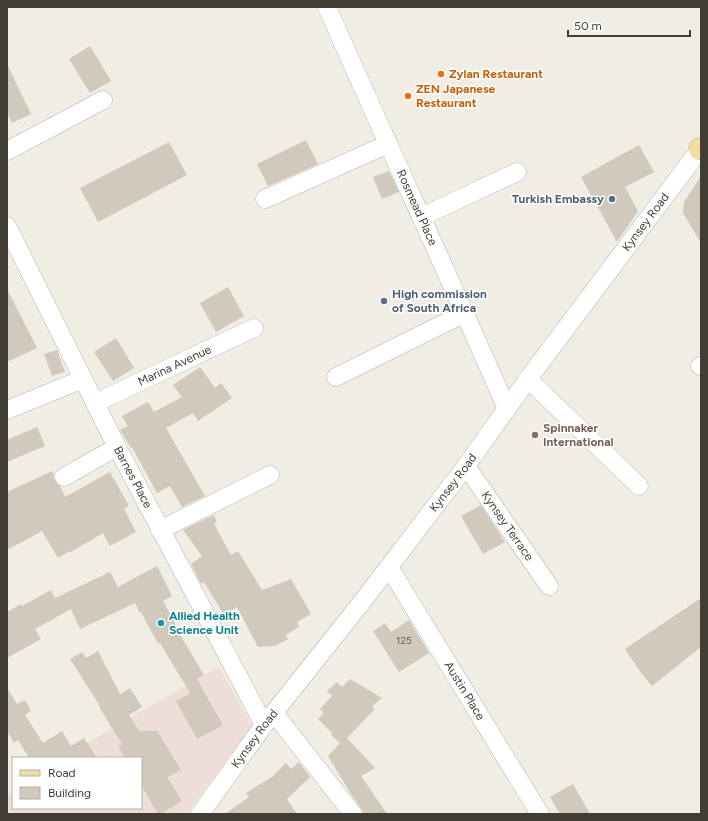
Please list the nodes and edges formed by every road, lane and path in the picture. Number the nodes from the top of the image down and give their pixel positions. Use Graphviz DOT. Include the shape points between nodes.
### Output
graph roads {
  1 [pos="327,7"];
  2 [pos="103,100"];
  3 [pos="388,144"];
  4 [pos="701,149"];
  5 [pos="7,151"];
  6 [pos="517,172"];
  7 [pos="265,199"];
  8 [pos="421,217"];
  9 [pos="7,226"];
  10 [pos="465,312"];
  11 [pos="254,328"];
  12 [pos="336,376"];
  13 [pos="83,379"];
  14 [pos="528,379"];
  15 [pos="95,403"];
  16 [pos="507,409"];
  17 [pos="7,410"];
  18 [pos="117,447"];
  19 [pos="466,466"];
  20 [pos="270,475"];
  21 [pos="64,476"];
  22 [pos="639,486"];
  23 [pos="160,530"];
  24 [pos="389,567"];
  25 [pos="550,586"];
  26 [pos="269,719"];
  27 [pos="200,814"];
  28 [pos="353,814"];
  29 [pos="540,814"];
  1 -- 3 [label="street, Rosmead Place"];
  2 -- 5 [label="street"];
  3 -- 7 [label="street"];
  3 -- 8 [label="street, Rosmead Place"];
  4 -- 14 [label="street, Kynsey Road"];
  6 -- 8 [label="street"];
  8 -- 10 [label="street, Rosmead Place"];
  9 -- 13 [label="street, Barnes Place"];
  10 -- 12 [label="street"];
  10 -- 16 [label="street, Rosmead Place"];
  11 -- 15 [label="street, Marina Avenue"];
  13 -- 15 [label="street, Barnes Place"];
  13 -- 17 [label="street"];
  14 -- 16 [label="street, Kynsey Road"];
  14 -- 22 [label="street"];
  15 -- 18 [label="street, Barnes Place"];
  16 -- 19 [label="street, Kynsey Road"];
  18 -- 21 [label="street"];
  18 -- 23 [label="street, Barnes Place"];
  19 -- 24 [label="street, Kynsey Road"];
  19 -- 25 [label="street, Kynsey Terrace"];
  20 -- 23 [label="street"];
  23 -- 26 [label="street, Barnes Place"];
  24 -- 26 [label="street, Kynsey Road"];
  24 -- 29 [label="street, Austin Place"];
  26 -- 27 [label="street, Kynsey Road"];
  26 -- 28 [label="street, Barnes Place"];
}
